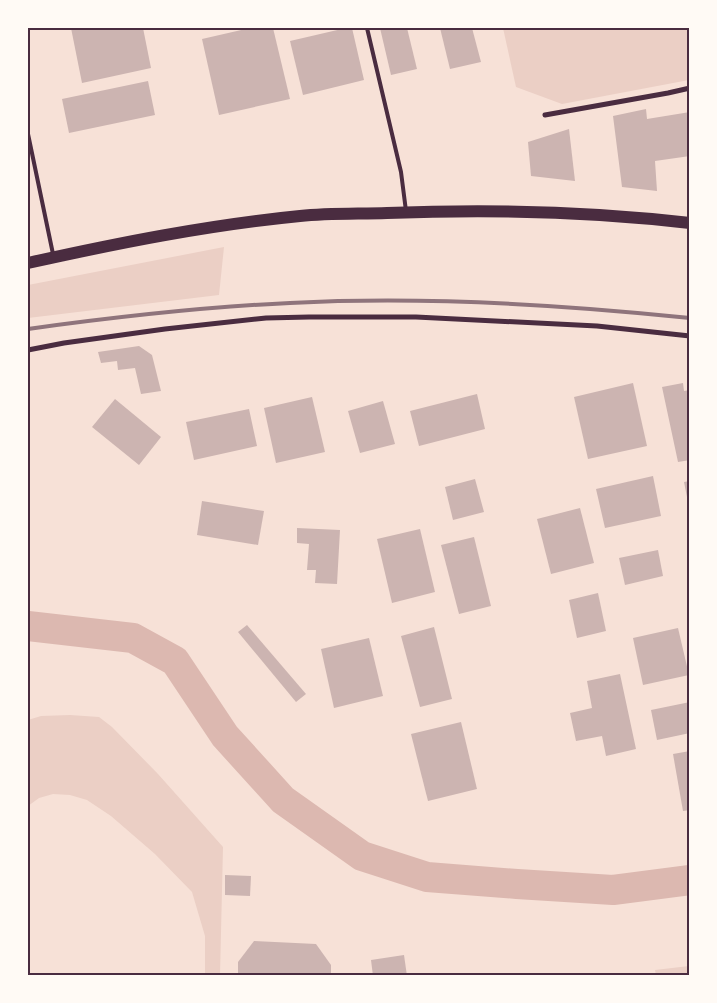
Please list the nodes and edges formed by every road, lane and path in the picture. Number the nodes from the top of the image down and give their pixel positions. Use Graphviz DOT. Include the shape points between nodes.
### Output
graph roads {
  1 [pos="367,28"];
  2 [pos="690,88"];
  3 [pos="545,115"];
  4 [pos="28,134"];
  5 [pos="406,212"];
  6 [pos="690,223"];
  7 [pos="54,257"];
  8 [pos="28,263"];
  9 [pos="690,336"];
  10 [pos="28,350"];
  1 -- 5 [label="lane" via="401,172"];
  2 -- 3 [label="street"];
  4 -- 7 [label="lane"];
  5 -- 6 [label="main road" via="536,212"];
  5 -- 7 [label="main road" via="302,216 237,223"];
  7 -- 8 [label="main road"];
  9 -- 10 [label="street" via="598,326 318,316 165,329"];
}
